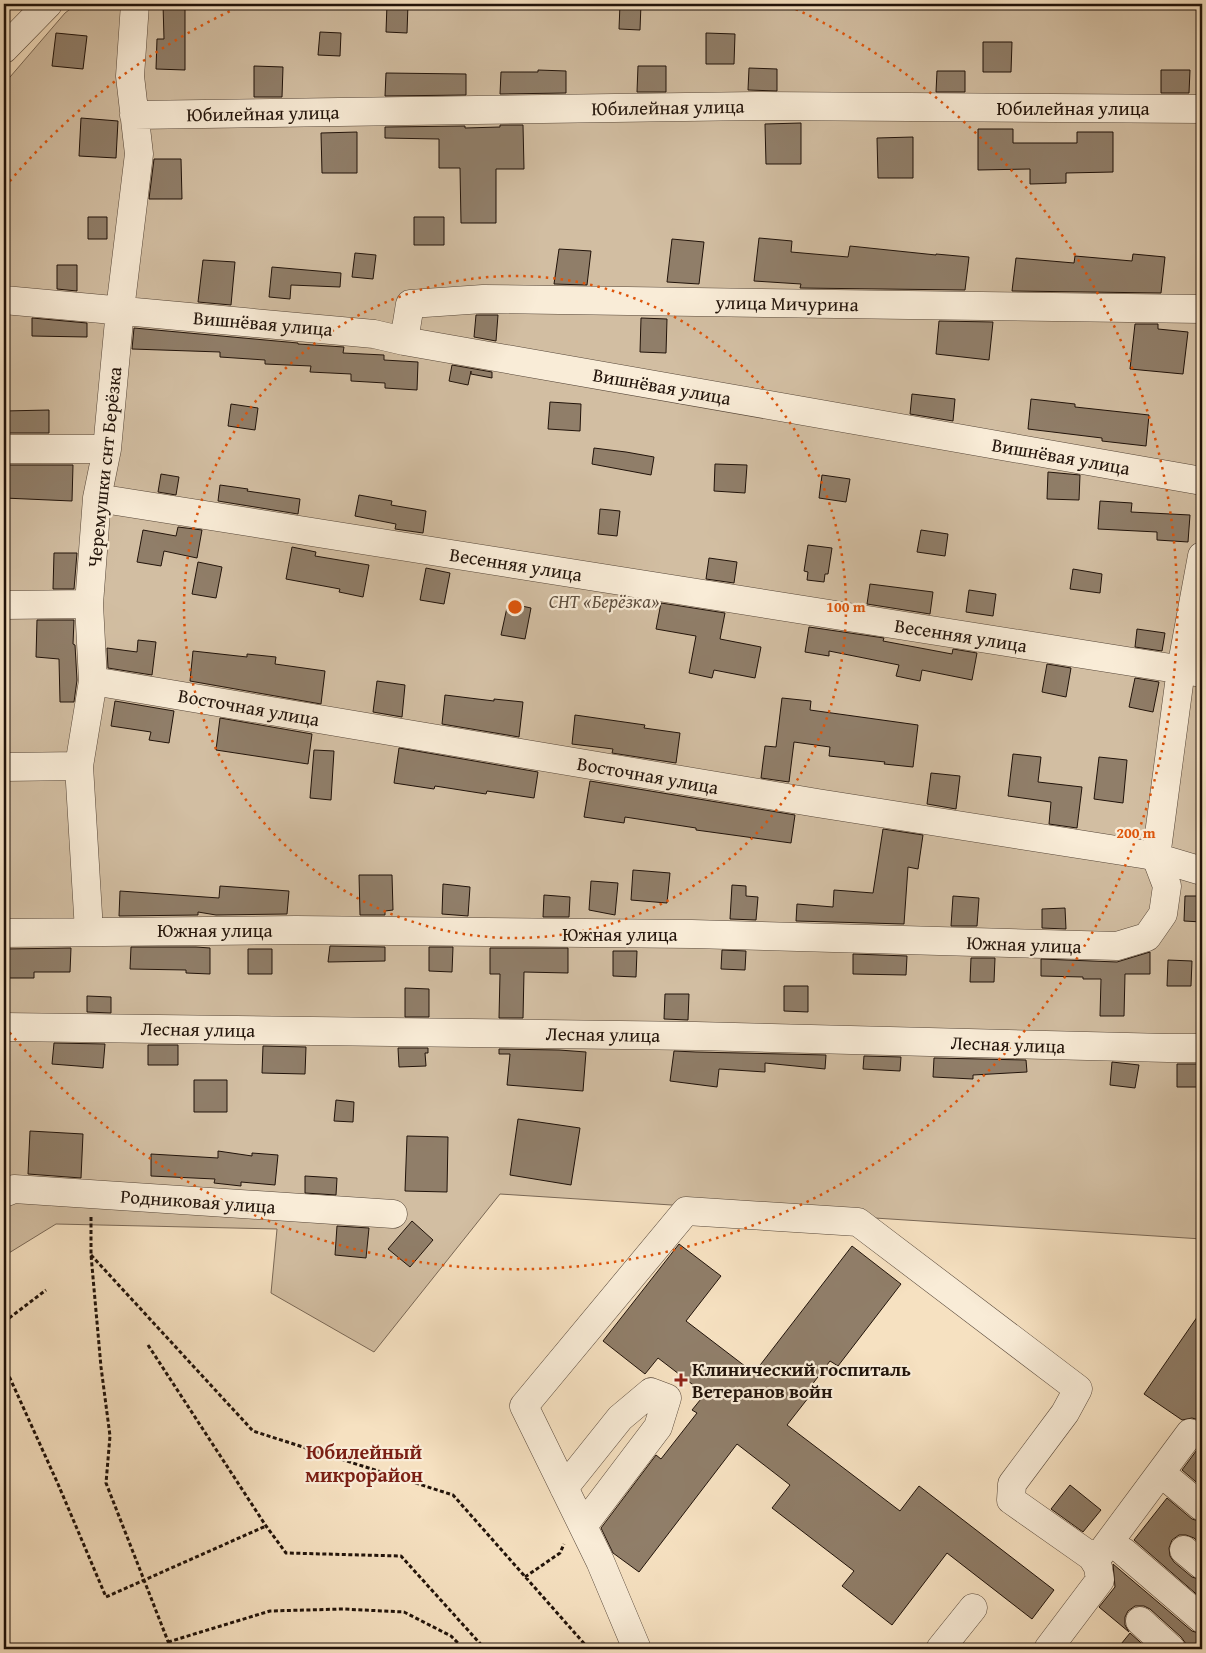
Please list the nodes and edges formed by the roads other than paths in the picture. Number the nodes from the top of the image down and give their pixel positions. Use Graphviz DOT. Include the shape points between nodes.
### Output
graph roads {
  1 [pos="48,4"];
  2 [pos="135,4"];
  3 [pos="4,49"];
  4 [pos="1202,109"];
  5 [pos="134,115"];
  6 [pos="4,300"];
  7 [pos="1202,309"];
  8 [pos="120,310"];
  9 [pos="404,342"];
  10 [pos="4,449"];
  11 [pos="107,449"];
  12 [pos="1202,480"];
  13 [pos="97,498"];
  14 [pos="1202,556"];
  15 [pos="89,604"];
  16 [pos="4,605"];
  17 [pos="1192,671"];
  18 [pos="93,681"];
  19 [pos="79,766"];
  20 [pos="4,767"];
  21 [pos="1156,857"];
  22 [pos="1202,871"];
  23 [pos="89,931"];
  24 [pos="4,933"];
  25 [pos="4,1027"];
  26 [pos="1202,1048"];
  27 [pos="4,1193"];
  28 [pos="393,1214"];
  29 [pos="1190,1433"];
  30 [pos="1161,1473"];
  31 [pos="564,1488"];
  32 [pos="1202,1507"];
  33 [pos="580,1520"];
  34 [pos="1124,1552"];
  35 [pos="1095,1562"];
  36 [pos="973,1608"];
  37 [pos="1140,1621"];
  38 [pos="1202,1621"];
  39 [pos="637,1649"];
  40 [pos="940,1649"];
  41 [pos="1048,1649"];
  42 [pos="1171,1649"];
  43 [pos="1176,1649"];
  1 -- 3 [label="street"];
  2 -- 5 [label="street, Черемушки снт Берёзка" via="130,76"];
  4 -- 5 [label="street, Юбилейная улица" via="756,106"];
  5 -- 8 [label="street, Черемушки снт Берёзка" via="139,154"];
  6 -- 8 [label="street"];
  7 -- 9 [label="street, улица Мичурина" via="482,298 410,304"];
  8 -- 9 [label="street, Вишнёвая улица" via="374,334"];
  8 -- 11 [label="street, Черемушки снт Берёзка"];
  9 -- 12 [label="street, Вишнёвая улица"];
  10 -- 11 [label="street"];
  11 -- 13 [label="street, Черемушки снт Берёзка"];
  13 -- 15 [label="street, Черемушки снт Берёзка"];
  13 -- 17 [label="street, Весенняя улица"];
  14 -- 17 [label="street"];
  15 -- 16 [label="street"];
  15 -- 18 [label="street, Черемушки снт Берёзка"];
  17 -- 21 [label="street"];
  18 -- 19 [label="street, Черемушки снт Берёзка"];
  18 -- 21 [label="street, Восточная улица" via="817,804"];
  19 -- 20 [label="street"];
  19 -- 23 [label="street, Черемушки снт Берёзка"];
  21 -- 22 [label="street, Восточная улица"];
  21 -- 23 [label="street, Южная улица" via="1167,886 1163,914 1147,938 1117,946 692,934"];
  23 -- 24 [label="street, Южная улица"];
  25 -- 26 [label="street, Лесная улица" via="696,1036"];
  27 -- 28 [label="street, Родниковая улица" via="14,1189"];
  29 -- 30 [label="street"];
  30 -- 32 [label="street"];
  30 -- 35 [label="street"];
  31 -- 33 [label="street"];
  31 -- 33 [label="street" via="620,1418 651,1392 667,1398 658,1426"];
  31 -- 35 [label="street" via="524,1406 686,1211 858,1222 1078,1389 1065,1414 1012,1484 1011,1500"];
  33 -- 39 [label="street"];
  34 -- 38 [label="street"];
  35 -- 41 [label="street" via="1100,1580"];
  36 -- 40 [label="street"];
  37 -- 42 [label="street"];
  38 -- 43 [label="street"];
}
